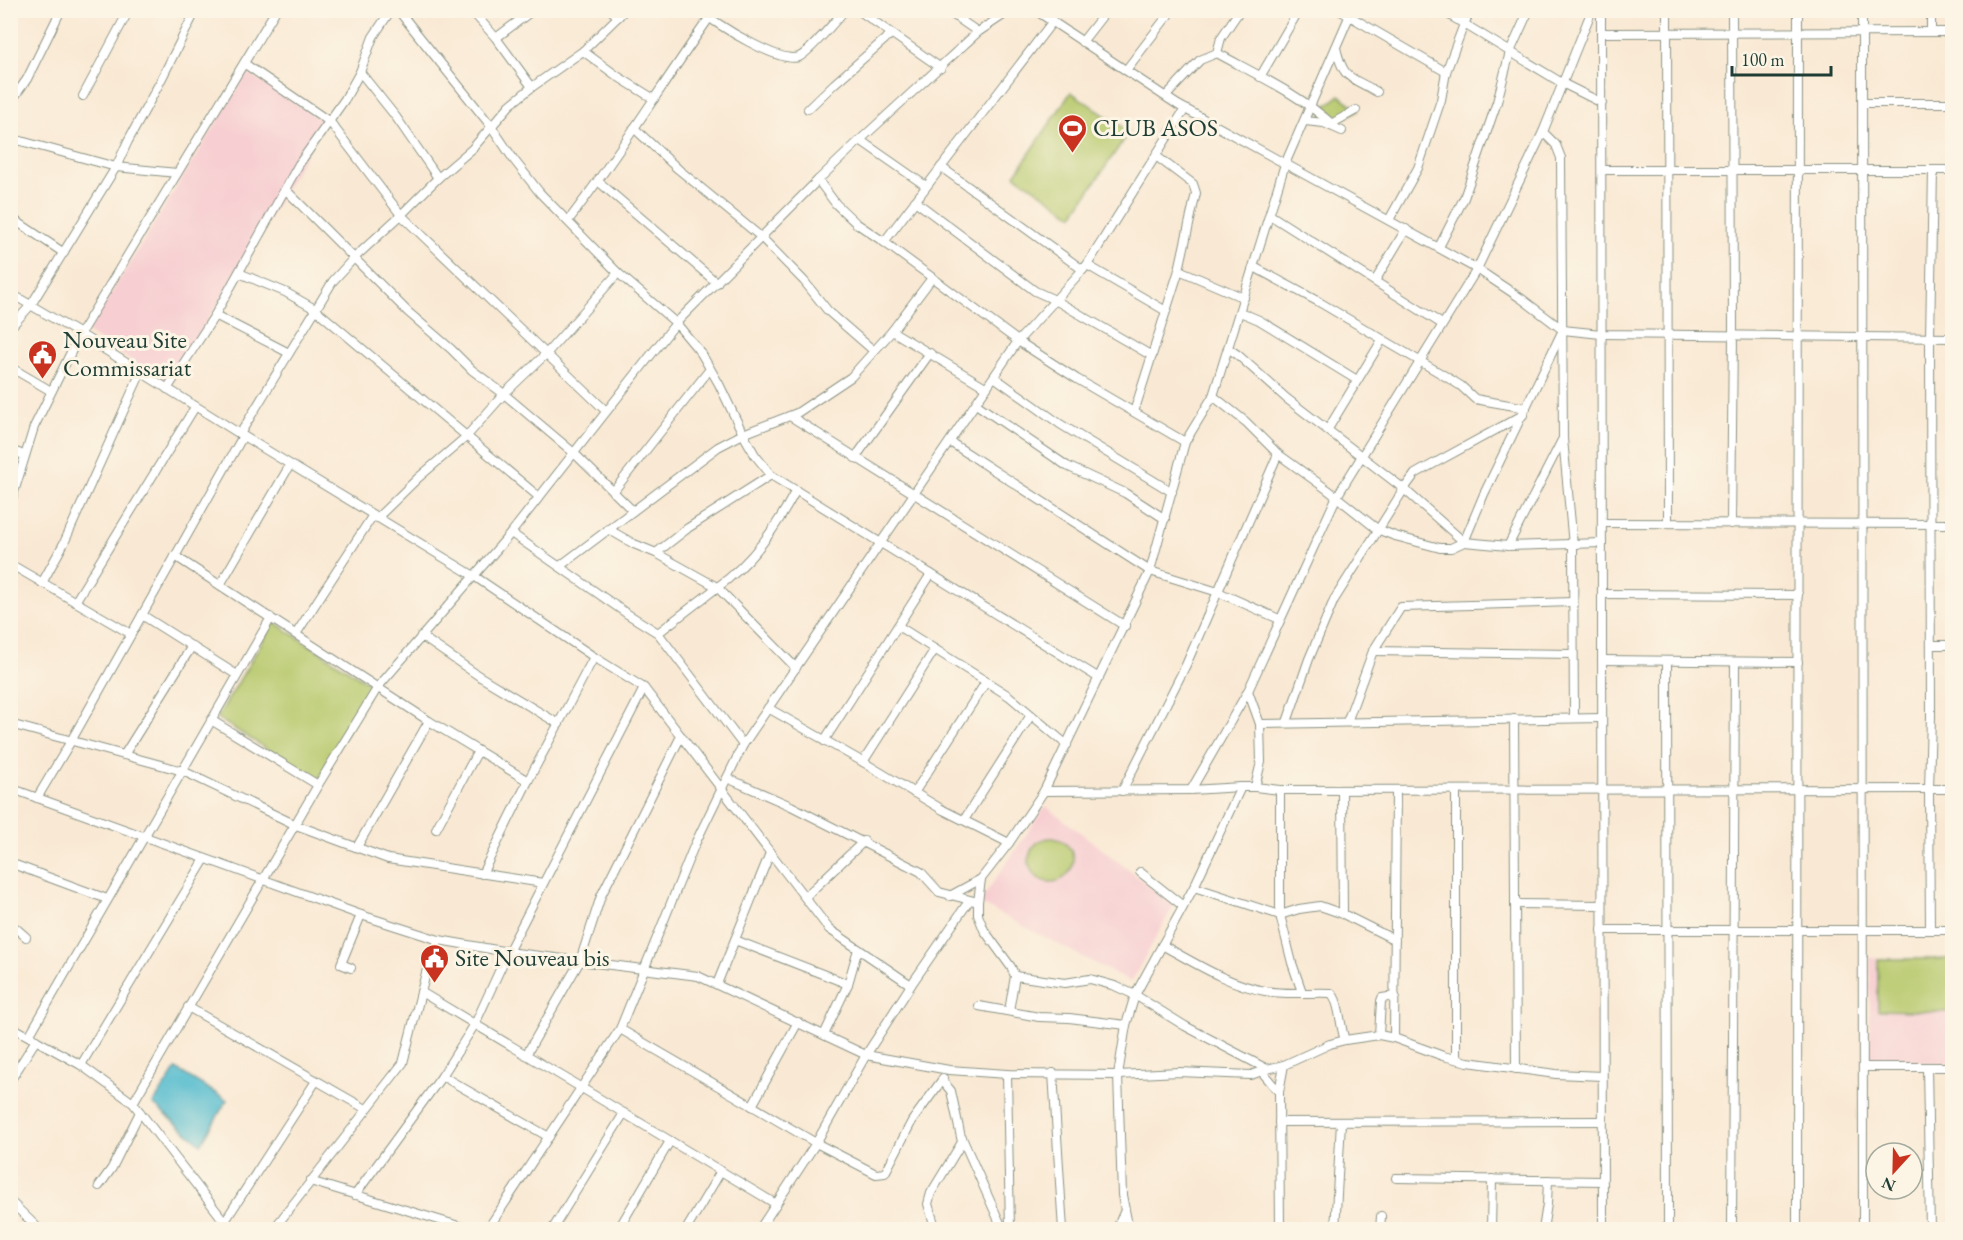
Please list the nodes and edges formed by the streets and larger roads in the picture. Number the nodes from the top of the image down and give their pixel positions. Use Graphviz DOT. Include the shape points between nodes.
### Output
graph roads {
  1 [pos="61,10"];
  2 [pos="129,10"];
  3 [pos="196,10"];
  4 [pos="276,10"];
  5 [pos="391,10"];
  6 [pos="398,10"];
  7 [pos="471,10"];
  8 [pos="533,10"];
  9 [pos="611,10"];
  10 [pos="625,10"];
  11 [pos="700,10"];
  12 [pos="715,10"];
  13 [pos="844,10"];
  14 [pos="858,10"];
  15 [pos="946,10"];
  16 [pos="1011,10"];
  17 [pos="1035,10"];
  18 [pos="1107,10"];
  19 [pos="1172,10"];
  20 [pos="1240,10"];
  21 [pos="1299,10"];
  22 [pos="1339,10"];
  23 [pos="1441,10"];
  24 [pos="1471,10"];
  25 [pos="1528,10"];
  26 [pos="1592,10"];
  27 [pos="1601,10"];
  28 [pos="1667,10"];
  29 [pos="1732,10"];
  30 [pos="1798,10"];
  31 [pos="1862,10"];
  32 [pos="1931,10"];
  33 [pos="1350,13"];
  34 [pos="618,17"];
  35 [pos="709,19"];
  36 [pos="1053,21"];
  37 [pos="1464,24"];
  38 [pos="1798,31"];
  39 [pos="978,32"];
  40 [pos="1667,32"];
  41 [pos="1733,32"];
  42 [pos="1931,32"];
  43 [pos="1953,32"];
  44 [pos="1601,33"];
  45 [pos="1862,33"];
  46 [pos="891,34"];
  47 [pos="496,38"];
  48 [pos="1082,42"];
  49 [pos="1336,46"];
  50 [pos="583,51"];
  51 [pos="1217,52"];
  52 [pos="1510,52"];
  53 [pos="245,64"];
  54 [pos="941,68"];
  55 [pos="1126,70"];
  56 [pos="360,72"];
  57 [pos="1446,72"];
  58 [pos="1260,77"];
  59 [pos="1562,83"];
  60 [pos="532,87"];
  61 [pos="1377,92"];
  62 [pos="83,96"];
  63 [pos="1166,96"];
  64 [pos="654,99"];
  65 [pos="10,103"];
  66 [pos="1602,103"];
  67 [pos="1863,103"];
  68 [pos="1953,103"];
  69 [pos="1311,107"];
  70 [pos="808,109"];
  71 [pos="1185,109"];
  72 [pos="1356,110"];
  73 [pos="1305,121"];
  74 [pos="330,122"];
  75 [pos="1332,125"];
  76 [pos="491,126"];
  77 [pos="634,128"];
  78 [pos="1342,131"];
  79 [pos="1543,132"];
  80 [pos="10,138"];
  81 [pos="860,140"];
  82 [pos="1156,156"];
  83 [pos="1285,164"];
  84 [pos="116,167"];
  85 [pos="941,168"];
  86 [pos="1602,170"];
  87 [pos="1666,170"];
  88 [pos="1733,170"];
  89 [pos="1798,170"];
  90 [pos="1862,170"];
  91 [pos="1933,170"];
  92 [pos="1953,170"];
  93 [pos="177,173"];
  94 [pos="438,178"];
  95 [pos="818,180"];
  96 [pos="599,182"];
  97 [pos="926,186"];
  98 [pos="285,189"];
  99 [pos="915,201"];
  100 [pos="401,215"];
  101 [pos="1270,215"];
  102 [pos="10,218"];
  103 [pos="1389,220"];
  104 [pos="568,221"];
  105 [pos="1406,229"];
  106 [pos="761,237"];
  107 [pos="884,242"];
  108 [pos="1439,247"];
  109 [pos="64,253"];
  110 [pos="353,259"];
  111 [pos="1085,267"];
  112 [pos="1254,267"];
  113 [pos="1477,269"];
  114 [pos="1179,270"];
  115 [pos="239,273"];
  116 [pos="618,273"];
  117 [pos="932,278"];
  118 [pos="1375,281"];
  119 [pos="717,283"];
  120 [pos="10,293"];
  121 [pos="1244,298"];
  122 [pos="1055,300"];
  123 [pos="31,305"];
  124 [pos="315,309"];
  125 [pos="1166,311"];
  126 [pos="1240,312"];
  127 [pos="215,315"];
  128 [pos="676,323"];
  129 [pos="1442,324"];
  130 [pos="10,328"];
  131 [pos="1563,330"];
  132 [pos="892,331"];
  133 [pos="80,333"];
  134 [pos="1601,334"];
  135 [pos="1669,335"];
  136 [pos="1733,336"];
  137 [pos="1798,336"];
  138 [pos="1863,336"];
  139 [pos="1930,338"];
  140 [pos="1953,338"];
  141 [pos="1382,340"];
  142 [pos="1018,341"];
  143 [pos="1229,349"];
  144 [pos="874,351"];
  145 [pos="289,353"];
  146 [pos="930,353"];
  147 [pos="546,354"];
  148 [pos="1152,356"];
  149 [pos="1420,362"];
  150 [pos="10,367"];
  151 [pos="710,369"];
  152 [pos="141,372"];
  153 [pos="994,377"];
  154 [pos="1357,380"];
  155 [pos="987,388"];
  156 [pos="167,389"];
  157 [pos="51,391"];
  158 [pos="504,394"];
  159 [pos="1213,396"];
  160 [pos="976,404"];
  161 [pos="195,407"];
  162 [pos="606,411"];
  163 [pos="1134,412"];
  164 [pos="1524,412"];
  165 [pos="790,416"];
  166 [pos="1328,429"];
  167 [pos="743,434"];
  168 [pos="242,435"];
  169 [pos="466,437"];
  170 [pos="1563,439"];
  171 [pos="950,442"];
  172 [pos="1185,442"];
  173 [pos="10,450"];
  174 [pos="574,453"];
  175 [pos="1278,454"];
  176 [pos="24,455"];
  177 [pos="1362,457"];
  178 [pos="855,458"];
  179 [pos="290,465"];
  180 [pos="771,475"];
  181 [pos="1404,489"];
  182 [pos="796,490"];
  183 [pos="613,492"];
  184 [pos="1172,492"];
  185 [pos="914,495"];
  186 [pos="539,497"];
  187 [pos="1336,498"];
  188 [pos="10,505"];
  189 [pos="633,511"];
  190 [pos="375,516"];
  191 [pos="1165,519"];
  192 [pos="1602,523"];
  193 [pos="1668,523"];
  194 [pos="1731,524"];
  195 [pos="1798,524"];
  196 [pos="1863,524"];
  197 [pos="1930,524"];
  198 [pos="1953,524"];
  199 [pos="608,529"];
  200 [pos="1377,529"];
  201 [pos="511,533"];
  202 [pos="1464,542"];
  203 [pos="881,543"];
  204 [pos="1602,543"];
  205 [pos="1573,545"];
  206 [pos="1508,546"];
  207 [pos="656,553"];
  208 [pos="175,556"];
  209 [pos="10,564"];
  210 [pos="560,566"];
  211 [pos="1150,571"];
  212 [pos="931,574"];
  213 [pos="474,576"];
  214 [pos="42,583"];
  215 [pos="220,585"];
  216 [pos="717,587"];
  217 [pos="1218,592"];
  218 [pos="1602,594"];
  219 [pos="1798,595"];
  220 [pos="75,602"];
  221 [pos="1573,602"];
  222 [pos="142,615"];
  223 [pos="270,617"];
  224 [pos="1280,619"];
  225 [pos="898,626"];
  226 [pos="1125,626"];
  227 [pos="658,633"];
  228 [pos="131,634"];
  229 [pos="296,634"];
  230 [pos="421,636"];
  231 [pos="1931,645"];
  232 [pos="1953,645"];
  233 [pos="192,646"];
  234 [pos="935,649"];
  235 [pos="1373,651"];
  236 [pos="1573,654"];
  237 [pos="594,657"];
  238 [pos="1602,660"];
  239 [pos="1667,661"];
  240 [pos="1735,662"];
  241 [pos="1798,662"];
  242 [pos="796,668"];
  243 [pos="237,675"];
  244 [pos="1099,678"];
  245 [pos="986,682"];
  246 [pos="378,687"];
  247 [pos="644,688"];
  248 [pos="1248,692"];
  249 [pos="768,708"];
  250 [pos="1031,715"];
  251 [pos="1574,718"];
  252 [pos="1602,718"];
  253 [pos="1514,719"];
  254 [pos="211,720"];
  255 [pos="429,721"];
  256 [pos="1287,722"];
  257 [pos="1347,722"];
  258 [pos="559,723"];
  259 [pos="10,724"];
  260 [pos="1260,724"];
  261 [pos="681,736"];
  262 [pos="71,741"];
  263 [pos="824,741"];
  264 [pos="743,745"];
  265 [pos="1067,745"];
  266 [pos="478,751"];
  267 [pos="124,755"];
  268 [pos="863,762"];
  269 [pos="183,771"];
  270 [pos="727,778"];
  271 [pos="528,781"];
  272 [pos="318,785"];
  273 [pos="1241,787"];
  274 [pos="1255,787"];
  275 [pos="10,788"];
  276 [pos="1863,789"];
  277 [pos="1929,789"];
  278 [pos="1953,789"];
  279 [pos="723,790"];
  280 [pos="1191,790"];
  281 [pos="1280,790"];
  282 [pos="1342,790"];
  283 [pos="1396,790"];
  284 [pos="1456,790"];
  285 [pos="1514,790"];
  286 [pos="1602,790"];
  287 [pos="1667,790"];
  288 [pos="1735,790"];
  289 [pos="1797,790"];
  290 [pos="1044,791"];
  291 [pos="1122,791"];
  292 [pos="914,793"];
  293 [pos="37,798"];
  294 [pos="964,820"];
  295 [pos="296,825"];
  296 [pos="436,828"];
  297 [pos="144,836"];
  298 [pos="864,841"];
  299 [pos="1009,843"];
  300 [pos="357,848"];
  301 [pos="770,854"];
  302 [pos="205,859"];
  303 [pos="10,863"];
  304 [pos="1140,872"];
  305 [pos="482,874"];
  306 [pos="981,879"];
  307 [pos="264,880"];
  308 [pos="543,883"];
  309 [pos="1194,887"];
  310 [pos="950,896"];
  311 [pos="805,897"];
  312 [pos="107,899"];
  313 [pos="973,901"];
  314 [pos="1515,904"];
  315 [pos="1602,905"];
  316 [pos="1184,906"];
  317 [pos="1343,914"];
  318 [pos="361,915"];
  319 [pos="1280,915"];
  320 [pos="10,923"];
  321 [pos="1602,930"];
  322 [pos="1667,930"];
  323 [pos="1734,930"];
  324 [pos="1797,930"];
  325 [pos="1863,930"];
  326 [pos="1930,930"];
  327 [pos="1953,930"];
  328 [pos="26,937"];
  329 [pos="439,940"];
  330 [pos="735,940"];
  331 [pos="1395,940"];
  332 [pos="1162,945"];
  333 [pos="858,949"];
  334 [pos="508,952"];
  335 [pos="580,961"];
  336 [pos="351,969"];
  337 [pos="643,969"];
  338 [pos="1015,976"];
  339 [pos="717,984"];
  340 [pos="848,984"];
  341 [pos="911,985"];
  342 [pos="421,992"];
  343 [pos="1302,992"];
  344 [pos="1135,995"];
  345 [pos="1395,996"];
  346 [pos="979,1006"];
  347 [pos="188,1007"];
  348 [pos="1009,1011"];
  349 [pos="798,1022"];
  350 [pos="475,1024"];
  351 [pos="1126,1025"];
  352 [pos="10,1026"];
  353 [pos="620,1029"];
  354 [pos="1341,1030"];
  355 [pos="824,1035"];
  356 [pos="1379,1035"];
  357 [pos="32,1038"];
  358 [pos="1394,1038"];
  359 [pos="1345,1040"];
  360 [pos="1330,1044"];
  361 [pos="526,1055"];
  362 [pos="866,1055"];
  363 [pos="1456,1059"];
  364 [pos="81,1065"];
  365 [pos="1284,1065"];
  366 [pos="1863,1067"];
  367 [pos="1927,1067"];
  368 [pos="1953,1067"];
  369 [pos="949,1070"];
  370 [pos="1264,1070"];
  371 [pos="1516,1070"];
  372 [pos="1053,1073"];
  373 [pos="1007,1074"];
  374 [pos="1118,1075"];
  375 [pos="442,1076"];
  376 [pos="1602,1076"];
  377 [pos="942,1080"];
  378 [pos="10,1081"];
  379 [pos="316,1081"];
  380 [pos="581,1088"];
  381 [pos="1279,1092"];
  382 [pos="133,1103"];
  383 [pos="752,1106"];
  384 [pos="366,1110"];
  385 [pos="140,1112"];
  386 [pos="624,1113"];
  387 [pos="1602,1121"];
  388 [pos="1279,1122"];
  389 [pos="1341,1122"];
  390 [pos="549,1137"];
  391 [pos="962,1138"];
  392 [pos="670,1141"];
  393 [pos="816,1143"];
  394 [pos="721,1171"];
  395 [pos="1396,1178"];
  396 [pos="1492,1179"];
  397 [pos="1548,1180"];
  398 [pos="1602,1181"];
  399 [pos="310,1182"];
  400 [pos="99,1186"];
  401 [pos="355,1195"];
  402 [pos="10,1201"];
  403 [pos="776,1204"];
  404 [pos="1125,1209"];
  405 [pos="1381,1216"];
  406 [pos="225,1221"];
  407 [pos="39,1230"];
  408 [pos="231,1230"];
  409 [pos="273,1230"];
  410 [pos="472,1230"];
  411 [pos="487,1230"];
  412 [pos="552,1230"];
  413 [pos="618,1230"];
  414 [pos="686,1230"];
  415 [pos="759,1230"];
  416 [pos="936,1230"];
  417 [pos="1003,1230"];
  418 [pos="1010,1230"];
  419 [pos="1063,1230"];
  420 [pos="1114,1230"];
  421 [pos="1130,1230"];
  422 [pos="1280,1230"];
  423 [pos="1335,1230"];
  424 [pos="1380,1230"];
  425 [pos="1491,1230"];
  426 [pos="1543,1230"];
  427 [pos="1603,1230"];
  428 [pos="1668,1230"];
  429 [pos="1732,1230"];
  430 [pos="1797,1230"];
  431 [pos="1863,1230"];
  432 [pos="1930,1230"];
  1 -- 65 [label="street" via="27,79"];
  2 -- 62 [label="street"];
  3 -- 84 [label="street"];
  4 -- 53 [label="street"];
  5 -- 56 [label="street" via="374,37"];
  6 -- 76 [label="street"];
  7 -- 47 [label="street"];
  8 -- 47 [label="street"];
  9 -- 34 [label="street"];
  10 -- 34 [label="street"];
  11 -- 35 [label="street"];
  12 -- 35 [label="street"];
  13 -- 35 [label="street" via="808,50 789,58"];
  14 -- 46 [label="street"];
  15 -- 39 [label="street"];
  16 -- 39 [label="street"];
  17 -- 36 [label="street"];
  18 -- 48 [label="street"];
  19 -- 55 [label="street"];
  20 -- 51 [label="street"];
  21 -- 58 [label="street"];
  22 -- 33 [label="street"];
  23 -- 37 [label="street"];
  24 -- 37 [label="street"];
  25 -- 52 [label="street"];
  26 -- 59 [label="street"];
  27 -- 44 [label="street"];
  28 -- 40 [label="street"];
  29 -- 41 [label="street"];
  30 -- 38 [label="street"];
  31 -- 45 [label="street"];
  32 -- 42 [label="street"];
  33 -- 49 [label="street"];
  33 -- 57 [label="street"];
  34 -- 50 [label="street"];
  35 -- 64 [label="street"];
  36 -- 48 [label="street"];
  36 -- 85 [label="street"];
  37 -- 52 [label="street"];
  37 -- 57 [label="street"];
  38 -- 41 [label="street"];
  38 -- 45 [label="street"];
  38 -- 89 [label="street"];
  39 -- 54 [label="street"];
  40 -- 41 [label="street"];
  40 -- 44 [label="street"];
  40 -- 87 [label="street"];
  41 -- 88 [label="street"];
  42 -- 43 [label="street"];
  42 -- 45 [label="street"];
  44 -- 66 [label="street"];
  45 -- 67 [label="street"];
  46 -- 54 [label="street"];
  46 -- 70 [label="street"];
  47 -- 60 [label="street"];
  48 -- 55 [label="street"];
  49 -- 61 [label="street" via="1344,73"];
  49 -- 69 [label="street"];
  50 -- 60 [label="street"];
  50 -- 64 [label="street"];
  51 -- 58 [label="street"];
  51 -- 63 [label="street" via="1200,60"];
  52 -- 59 [label="street"];
  52 -- 108 [label="street" via="1464,198"];
  53 -- 74 [label="street"];
  53 -- 93 [label="street"];
  54 -- 81 [label="street"];
  55 -- 63 [label="street"];
  56 -- 74 [label="street"];
  56 -- 94 [label="street"];
  57 -- 103 [label="street" via="1441,100 1418,168"];
  58 -- 69 [label="street"];
  59 -- 66 [label="street"];
  59 -- 79 [label="street"];
  60 -- 76 [label="street"];
  63 -- 71 [label="street"];
  64 -- 77 [label="street"];
  66 -- 86 [label="street"];
  67 -- 68 [label="street"];
  67 -- 90 [label="street"];
  69 -- 73 [label="street"];
  69 -- 75 [label="street"];
  71 -- 82 [label="street"];
  71 -- 83 [label="street"];
  72 -- 75 [label="street"];
  73 -- 75 [label="street"];
  73 -- 83 [label="street"];
  74 -- 98 [label="street"];
  74 -- 100 [label="street"];
  75 -- 78 [label="street"];
  76 -- 94 [label="street" via="472,149"];
  76 -- 104 [label="street" via="540,193"];
  77 -- 96 [label="street"];
  77 -- 106 [label="street"];
  79 -- 113 [label="street"];
  79 -- 131 [label="street" via="1556,145 1561,158"];
  80 -- 84 [label="street"];
  81 -- 95 [label="street"];
  81 -- 97 [label="street"];
  82 -- 111 [label="street"];
  82 -- 114 [label="street" via="1196,189"];
  83 -- 101 [label="street"];
  83 -- 103 [label="street"];
  84 -- 93 [label="street"];
  84 -- 109 [label="street"];
  85 -- 97 [label="street"];
  85 -- 111 [label="street"];
  86 -- 87 [label="street"];
  86 -- 134 [label="street"];
  87 -- 88 [label="street"];
  87 -- 135 [label="street"];
  88 -- 89 [label="street"];
  88 -- 136 [label="street"];
  89 -- 90 [label="street"];
  89 -- 137 [label="street"];
  90 -- 91 [label="street"];
  90 -- 138 [label="street"];
  91 -- 92 [label="street"];
  91 -- 139 [label="street"];
  93 -- 133 [label="street"];
  94 -- 100 [label="street"];
  95 -- 106 [label="street"];
  95 -- 107 [label="street" via="856,223"];
  96 -- 104 [label="street"];
  96 -- 119 [label="street"];
  97 -- 99 [label="street"];
  98 -- 110 [label="street"];
  98 -- 115 [label="street"];
  99 -- 107 [label="street"];
  99 -- 122 [label="street" via="1035,291"];
  100 -- 110 [label="street"];
  100 -- 147 [label="street"];
  101 -- 112 [label="street"];
  101 -- 118 [label="street"];
  102 -- 109 [label="street"];
  103 -- 105 [label="street"];
  104 -- 116 [label="street"];
  105 -- 108 [label="street"];
  105 -- 118 [label="street"];
  106 -- 119 [label="street"];
  106 -- 144 [label="street" via="828,311"];
  107 -- 117 [label="street"];
  108 -- 113 [label="street"];
  109 -- 123 [label="street"];
  110 -- 124 [label="street"];
  110 -- 158 [label="street" via="472,370"];
  111 -- 122 [label="street"];
  111 -- 125 [label="street"];
  112 -- 121 [label="street"];
  112 -- 141 [label="street"];
  113 -- 129 [label="street"];
  113 -- 131 [label="street"];
  114 -- 121 [label="street"];
  114 -- 125 [label="street"];
  115 -- 124 [label="street"];
  115 -- 127 [label="street"];
  116 -- 128 [label="street"];
  116 -- 147 [label="street"];
  117 -- 132 [label="street"];
  117 -- 142 [label="street"];
  118 -- 129 [label="street"];
  119 -- 128 [label="street"];
  120 -- 123 [label="street"];
  121 -- 126 [label="street"];
  122 -- 142 [label="street"];
  122 -- 148 [label="street"];
  123 -- 130 [label="street"];
  123 -- 133 [label="street"];
  124 -- 145 [label="street"];
  124 -- 169 [label="street"];
  125 -- 148 [label="street"];
  126 -- 143 [label="street"];
  126 -- 154 [label="street"];
  127 -- 145 [label="street"];
  127 -- 156 [label="street"];
  128 -- 151 [label="street"];
  128 -- 162 [label="street"];
  129 -- 149 [label="street"];
  131 -- 134 [label="street"];
  131 -- 164 [label="street"];
  131 -- 170 [label="street"];
  132 -- 144 [label="street"];
  132 -- 146 [label="street"];
  133 -- 152 [label="street"];
  133 -- 157 [label="street"];
  134 -- 135 [label="street"];
  134 -- 192 [label="street"];
  135 -- 136 [label="street"];
  135 -- 193 [label="street"];
  136 -- 137 [label="street"];
  136 -- 194 [label="street"];
  137 -- 138 [label="street"];
  137 -- 195 [label="street"];
  138 -- 139 [label="street"];
  138 -- 196 [label="street"];
  139 -- 140 [label="street"];
  139 -- 197 [label="street"];
  141 -- 149 [label="street"];
  141 -- 154 [label="street"];
  142 -- 153 [label="street"];
  142 -- 163 [label="street"];
  143 -- 159 [label="street"];
  143 -- 166 [label="street"];
  144 -- 165 [label="street" via="851,377"];
  145 -- 168 [label="street"];
  146 -- 155 [label="street"];
  146 -- 178 [label="street"];
  147 -- 158 [label="street"];
  147 -- 162 [label="street"];
  148 -- 163 [label="street"];
  149 -- 164 [label="street" via="1479,400"];
  149 -- 177 [label="street"];
  150 -- 157 [label="street"];
  151 -- 167 [label="street"];
  151 -- 183 [label="street"];
  152 -- 156 [label="street"];
  152 -- 214 [label="street"];
  153 -- 155 [label="street"];
  153 -- 184 [label="street" via="1060,424"];
  154 -- 166 [label="street"];
  155 -- 160 [label="street"];
  156 -- 161 [label="street"];
  157 -- 176 [label="street"];
  158 -- 169 [label="street"];
  158 -- 174 [label="street"];
  159 -- 172 [label="street"];
  159 -- 175 [label="street"];
  160 -- 171 [label="street"];
  160 -- 191 [label="street" via="1067,466 1125,493"];
  161 -- 168 [label="street"];
  161 -- 220 [label="street"];
  162 -- 174 [label="street"];
  163 -- 172 [label="street"];
  164 -- 181 [label="street" via="1422,470"];
  164 -- 202 [label="street"];
  165 -- 167 [label="street"];
  165 -- 178 [label="street"];
  166 -- 177 [label="street"];
  167 -- 180 [label="street"];
  167 -- 189 [label="street" via="718,447"];
  168 -- 179 [label="street"];
  168 -- 208 [label="street"];
  169 -- 186 [label="street"];
  169 -- 190 [label="street"];
  170 -- 205 [label="street"];
  170 -- 206 [label="street"];
  171 -- 185 [label="street"];
  171 -- 211 [label="street"];
  172 -- 184 [label="street"];
  173 -- 176 [label="street"];
  174 -- 183 [label="street"];
  174 -- 186 [label="street"];
  175 -- 187 [label="street"];
  175 -- 217 [label="street"];
  176 -- 188 [label="street"];
  177 -- 181 [label="street"];
  177 -- 187 [label="street"];
  178 -- 185 [label="street"];
  179 -- 190 [label="street"];
  179 -- 215 [label="street"];
  180 -- 182 [label="street"];
  180 -- 207 [label="street"];
  181 -- 200 [label="street"];
  181 -- 202 [label="street"];
  182 -- 203 [label="street"];
  182 -- 216 [label="street" via="752,555"];
  183 -- 189 [label="street"];
  184 -- 191 [label="street"];
  185 -- 203 [label="street"];
  185 -- 226 [label="street"];
  186 -- 201 [label="street"];
  187 -- 200 [label="street"];
  187 -- 224 [label="street"];
  189 -- 199 [label="street"];
  190 -- 213 [label="street"];
  190 -- 229 [label="street"];
  191 -- 211 [label="street"];
  192 -- 193 [label="street"];
  192 -- 204 [label="street"];
  193 -- 194 [label="street"];
  194 -- 195 [label="street"];
  195 -- 196 [label="street"];
  195 -- 219 [label="street"];
  196 -- 197 [label="street"];
  196 -- 276 [label="street"];
  197 -- 198 [label="street"];
  197 -- 231 [label="street"];
  199 -- 207 [label="street"];
  199 -- 210 [label="street"];
  200 -- 202 [label="street" via="1440,548"];
  200 -- 256 [label="street" via="1334,600"];
  201 -- 210 [label="street"];
  201 -- 213 [label="street"];
  202 -- 206 [label="street"];
  203 -- 212 [label="street"];
  203 -- 242 [label="street"];
  204 -- 205 [label="street"];
  204 -- 218 [label="street"];
  205 -- 206 [label="street"];
  205 -- 221 [label="street"];
  207 -- 216 [label="street"];
  208 -- 215 [label="street"];
  208 -- 222 [label="street"];
  209 -- 214 [label="street"];
  210 -- 227 [label="street"];
  211 -- 217 [label="street"];
  211 -- 226 [label="street"];
  212 -- 225 [label="street"];
  212 -- 244 [label="street"];
  213 -- 230 [label="street"];
  213 -- 237 [label="street"];
  214 -- 220 [label="street"];
  215 -- 223 [label="street"];
  216 -- 227 [label="street"];
  216 -- 242 [label="street"];
  217 -- 224 [label="street"];
  217 -- 291 [label="street"];
  218 -- 219 [label="street"];
  218 -- 238 [label="street"];
  219 -- 241 [label="street"];
  220 -- 228 [label="street"];
  221 -- 235 [label="street" via="1401,608"];
  221 -- 236 [label="street"];
  222 -- 228 [label="street"];
  222 -- 233 [label="street"];
  223 -- 229 [label="street"];
  223 -- 243 [label="street"];
  224 -- 248 [label="street"];
  225 -- 234 [label="street"];
  225 -- 263 [label="street"];
  226 -- 244 [label="street"];
  227 -- 264 [label="street"];
  228 -- 262 [label="street"];
  229 -- 246 [label="street"];
  230 -- 246 [label="street"];
  230 -- 258 [label="street"];
  231 -- 232 [label="street"];
  231 -- 277 [label="street"];
  233 -- 243 [label="street"];
  233 -- 267 [label="street"];
  234 -- 245 [label="street"];
  234 -- 268 [label="street"];
  235 -- 236 [label="street"];
  235 -- 257 [label="street"];
  236 -- 251 [label="street"];
  237 -- 247 [label="street"];
  237 -- 258 [label="street"];
  238 -- 239 [label="street"];
  238 -- 252 [label="street"];
  239 -- 240 [label="street"];
  239 -- 287 [label="street"];
  240 -- 241 [label="street"];
  240 -- 288 [label="street"];
  241 -- 289 [label="street"];
  242 -- 249 [label="street"];
  243 -- 254 [label="street"];
  244 -- 265 [label="street"];
  245 -- 250 [label="street"];
  245 -- 292 [label="street"];
  246 -- 255 [label="street"];
  246 -- 272 [label="street"];
  247 -- 261 [label="street"];
  247 -- 308 [label="street"];
  248 -- 260 [label="street"];
  248 -- 280 [label="street"];
  249 -- 263 [label="street"];
  249 -- 264 [label="street"];
  250 -- 265 [label="street"];
  250 -- 294 [label="street"];
  251 -- 252 [label="street"];
  251 -- 253 [label="street"];
  252 -- 286 [label="street"];
  253 -- 257 [label="street"];
  253 -- 285 [label="street"];
  254 -- 269 [label="street"];
  254 -- 272 [label="street"];
  255 -- 266 [label="street"];
  255 -- 300 [label="street"];
  256 -- 257 [label="street"];
  256 -- 260 [label="street"];
  258 -- 271 [label="street"];
  259 -- 262 [label="street"];
  260 -- 274 [label="street" via="1261,762"];
  261 -- 279 [label="street"];
  261 -- 335 [label="street" via="601,896"];
  262 -- 267 [label="street"];
  262 -- 293 [label="street"];
  263 -- 268 [label="street"];
  264 -- 270 [label="street"];
  265 -- 290 [label="street"];
  266 -- 271 [label="street"];
  266 -- 296 [label="street"];
  267 -- 269 [label="street"];
  268 -- 292 [label="street"];
  269 -- 295 [label="street"];
  269 -- 297 [label="street"];
  270 -- 279 [label="street"];
  270 -- 298 [label="street"];
  271 -- 305 [label="street"];
  272 -- 295 [label="street"];
  273 -- 274 [label="street"];
  273 -- 280 [label="street"];
  273 -- 309 [label="street"];
  274 -- 281 [label="street"];
  275 -- 293 [label="street"];
  276 -- 277 [label="street"];
  276 -- 289 [label="street"];
  276 -- 325 [label="street"];
  277 -- 278 [label="street"];
  277 -- 326 [label="street"];
  279 -- 301 [label="street"];
  279 -- 337 [label="street" via="694,846"];
  280 -- 291 [label="street"];
  281 -- 282 [label="street"];
  281 -- 319 [label="street"];
  282 -- 283 [label="street"];
  282 -- 317 [label="street"];
  283 -- 284 [label="street"];
  283 -- 331 [label="street"];
  284 -- 285 [label="street"];
  284 -- 363 [label="street"];
  285 -- 286 [label="street"];
  285 -- 314 [label="street"];
  286 -- 287 [label="street"];
  286 -- 315 [label="street"];
  287 -- 288 [label="street"];
  287 -- 322 [label="street"];
  288 -- 289 [label="street"];
  288 -- 323 [label="street"];
  289 -- 324 [label="street"];
  290 -- 291 [label="street"];
  290 -- 299 [label="street"];
  292 -- 294 [label="street"];
  293 -- 297 [label="street"];
  294 -- 299 [label="street"];
  295 -- 300 [label="street"];
  295 -- 307 [label="street"];
  297 -- 302 [label="street"];
  297 -- 312 [label="street"];
  298 -- 310 [label="street" via="921,872 939,892"];
  298 -- 311 [label="street"];
  299 -- 306 [label="street"];
  300 -- 305 [label="street" via="388,859"];
  301 -- 311 [label="street"];
  301 -- 330 [label="street"];
  302 -- 307 [label="street"];
  302 -- 364 [label="street"];
  303 -- 312 [label="street"];
  304 -- 316 [label="street"];
  305 -- 308 [label="street"];
  306 -- 310 [label="street"];
  306 -- 313 [label="street"];
  307 -- 318 [label="street"];
  307 -- 347 [label="street"];
  308 -- 334 [label="street"];
  309 -- 316 [label="street"];
  309 -- 319 [label="street"];
  310 -- 313 [label="street"];
  311 -- 333 [label="street" via="829,929"];
  312 -- 357 [label="street"];
  313 -- 338 [label="street" via="984,930"];
  313 -- 341 [label="street"];
  314 -- 315 [label="street"];
  314 -- 371 [label="street"];
  315 -- 321 [label="street"];
  316 -- 332 [label="street"];
  317 -- 319 [label="street" via="1320,906"];
  317 -- 331 [label="street"];
  318 -- 329 [label="street"];
  318 -- 336 [label="street" via="341,964"];
  319 -- 343 [label="street"];
  320 -- 328 [label="street"];
  321 -- 322 [label="street"];
  321 -- 376 [label="street"];
  322 -- 323 [label="street"];
  322 -- 428 [label="street"];
  323 -- 324 [label="street"];
  323 -- 429 [label="street"];
  324 -- 325 [label="street"];
  324 -- 430 [label="street"];
  325 -- 326 [label="street"];
  325 -- 366 [label="street"];
  326 -- 327 [label="street"];
  329 -- 334 [label="street"];
  329 -- 342 [label="street"];
  330 -- 339 [label="street"];
  330 -- 340 [label="street"];
  331 -- 345 [label="street"];
  332 -- 343 [label="street" via="1244,986"];
  332 -- 344 [label="street"];
  333 -- 340 [label="street"];
  333 -- 341 [label="street"];
  334 -- 335 [label="street"];
  334 -- 350 [label="street"];
  335 -- 337 [label="street"];
  335 -- 361 [label="street"];
  337 -- 339 [label="street" via="698,976"];
  337 -- 353 [label="street"];
  338 -- 344 [label="street" via="1065,983 1090,979"];
  338 -- 348 [label="street"];
  339 -- 349 [label="street"];
  340 -- 355 [label="street"];
  341 -- 362 [label="street"];
  342 -- 350 [label="street"];
  342 -- 384 [label="street" via="403,1063"];
  343 -- 354 [label="street" via="1334,995"];
  344 -- 351 [label="street"];
  344 -- 370 [label="street"];
  345 -- 356 [label="street" via="1382,998"];
  345 -- 358 [label="street"];
  346 -- 348 [label="street"];
  347 -- 379 [label="street"];
  347 -- 382 [label="street"];
  348 -- 351 [label="street"];
  349 -- 355 [label="street"];
  349 -- 383 [label="street"];
  350 -- 361 [label="street"];
  350 -- 375 [label="street"];
  351 -- 374 [label="street"];
  352 -- 357 [label="street"];
  353 -- 380 [label="street"];
  353 -- 383 [label="street"];
  354 -- 359 [label="street"];
  354 -- 360 [label="street"];
  355 -- 362 [label="street"];
  356 -- 358 [label="street"];
  356 -- 359 [label="street"];
  357 -- 364 [label="street"];
  357 -- 378 [label="street"];
  358 -- 363 [label="street"];
  359 -- 360 [label="street"];
  360 -- 365 [label="street"];
  361 -- 380 [label="street"];
  362 -- 369 [label="street"];
  362 -- 393 [label="street"];
  363 -- 371 [label="street"];
  364 -- 382 [label="street"];
  365 -- 370 [label="street"];
  365 -- 381 [label="street"];
  366 -- 367 [label="street"];
  366 -- 431 [label="street"];
  367 -- 368 [label="street"];
  367 -- 432 [label="street"];
  369 -- 373 [label="street"];
  369 -- 377 [label="street"];
  370 -- 374 [label="street" via="1251,1075"];
  370 -- 381 [label="street"];
  371 -- 376 [label="street"];
  372 -- 373 [label="street"];
  372 -- 374 [label="street"];
  372 -- 419 [label="street"];
  373 -- 418 [label="street"];
  374 -- 404 [label="street"];
  375 -- 390 [label="street"];
  375 -- 401 [label="street"];
  376 -- 387 [label="street"];
  377 -- 391 [label="street" via="951,1091"];
  377 -- 393 [label="street" via="912,1121 885,1173 876,1174"];
  379 -- 384 [label="street"];
  379 -- 406 [label="street"];
  380 -- 386 [label="street"];
  380 -- 390 [label="street"];
  381 -- 388 [label="street"];
  382 -- 385 [label="street"];
  383 -- 393 [label="street"];
  384 -- 399 [label="street"];
  385 -- 400 [label="street"];
  385 -- 406 [label="street"];
  386 -- 392 [label="street"];
  386 -- 412 [label="street"];
  387 -- 389 [label="street"];
  387 -- 398 [label="street"];
  388 -- 389 [label="street"];
  388 -- 422 [label="street"];
  389 -- 423 [label="street"];
  390 -- 411 [label="street"];
  391 -- 416 [label="street" via="931,1193 928,1204"];
  391 -- 417 [label="street"];
  392 -- 394 [label="street"];
  392 -- 413 [label="street"];
  393 -- 403 [label="street"];
  394 -- 403 [label="street"];
  394 -- 414 [label="street"];
  395 -- 396 [label="street"];
  396 -- 397 [label="street"];
  396 -- 425 [label="street"];
  397 -- 398 [label="street"];
  397 -- 426 [label="street"];
  398 -- 427 [label="street"];
  399 -- 401 [label="street"];
  399 -- 409 [label="street"];
  401 -- 410 [label="street"];
  402 -- 407 [label="street"];
  403 -- 415 [label="street"];
  404 -- 420 [label="street"];
  404 -- 421 [label="street"];
  405 -- 424 [label="street"];
  406 -- 408 [label="street"];
}
